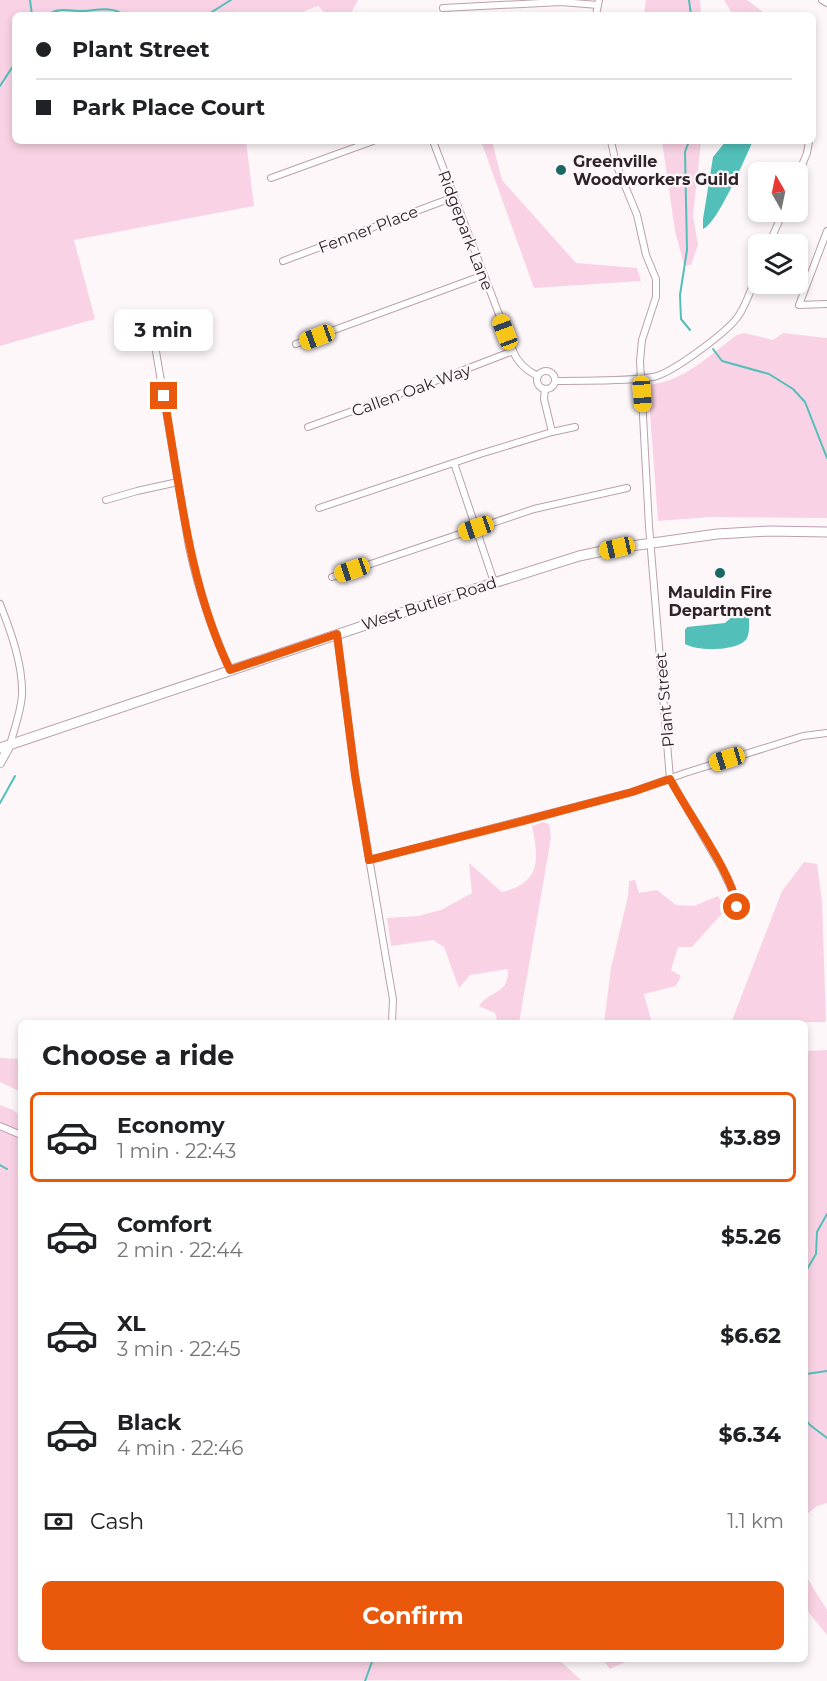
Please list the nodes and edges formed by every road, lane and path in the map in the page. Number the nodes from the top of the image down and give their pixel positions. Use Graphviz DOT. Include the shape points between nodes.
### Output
graph roads {
  1 [pos="822,0"];
  2 [pos="598,3"];
  3 [pos="827,3"];
  4 [pos="443,8"];
  5 [pos="365,144"];
  6 [pos="434,144"];
  7 [pos="613,144"];
  8 [pos="808,144"];
  9 [pos="803,162"];
  10 [pos="271,178"];
  11 [pos="454,197"];
  12 [pos="827,231"];
  13 [pos="283,261"];
  14 [pos="484,275"];
  15 [pos="748,294"];
  16 [pos="827,304"];
  17 [pos="150,316"];
  18 [pos="296,344"];
  19 [pos="513,351"];
  20 [pos="538,376"];
  21 [pos="641,378"];
  22 [pos="555,381"];
  23 [pos="545,389"];
  24 [pos="308,427"];
  25 [pos="575,427"];
  26 [pos="552,432"];
  27 [pos="454,463"];
  28 [pos="178,482"];
  29 [pos="627,488"];
  30 [pos="105,500"];
  31 [pos="319,508"];
  32 [pos="476,528"];
  33 [pos="827,532"];
  34 [pos="650,543"];
  35 [pos="332,577"];
  36 [pos="494,582"];
  37 [pos="0,604"];
  38 [pos="337,634"];
  39 [pos="230,670"];
  40 [pos="827,733"];
  41 [pos="5,746"];
  42 [pos="0,763"];
  43 [pos="670,779"];
  44 [pos="369,860"];
  45 [pos="738,913"];
  46 [pos="392,1020"];
  47 [pos="0,1126"];
  48 [pos="18,1134"];
  1 -- 3 [label="street"];
  2 -- 4 [label="street"];
  5 -- 10 [label="street"];
  6 -- 11 [label="street, Ridgepark Lane"];
  7 -- 21 [label="street, Plant Street" via="657,289 642,340"];
  8 -- 9 [label="street"];
  11 -- 13 [label="street, Fenner Place"];
  11 -- 14 [label="street, Ridgepark Lane"];
  12 -- 16 [label="street" via="799,305"];
  14 -- 18 [label="street"];
  14 -- 19 [label="street, Ridgepark Lane"];
  15 -- 21 [label="street" via="740,313 725,331 663,374"];
  17 -- 28 [label="street"];
  19 -- 20 [label="street, Ridgepark Lane" via="516,359"];
  19 -- 24 [label="street, Callen Oak Way"];
  20 -- 22 [label="street" via="547,372"];
  20 -- 23 [label="street" via="538,383"];
  21 -- 22 [label="street"];
  21 -- 34 [label="street, Plant Street"];
  22 -- 23 [label="street"];
  23 -- 26 [label="street" via="543,399"];
  25 -- 26 [label="street"];
  26 -- 27 [label="street"];
  27 -- 31 [label="street"];
  27 -- 32 [label="street"];
  28 -- 30 [label="street"];
  28 -- 39 [label="street" via="196,576"];
  29 -- 32 [label="street" via="534,509"];
  32 -- 35 [label="street"];
  32 -- 36 [label="street"];
  33 -- 34 [label="main road, West Butler Road" via="748,532"];
  34 -- 36 [label="main road, West Butler Road" via="579,556"];
  34 -- 43 [label="street, Plant Street"];
  36 -- 38 [label="main road, West Butler Road"];
  37 -- 41 [label="street" via="22,683 20,706"];
  38 -- 39 [label="main road, West Butler Road"];
  38 -- 44 [label="street"];
  39 -- 41 [label="main road, West Butler Road"];
  40 -- 43 [label="street" via="803,736"];
  41 -- 42 [label="main road"];
  43 -- 44 [label="street"];
  43 -- 45 [label="street, Plant Street" via="721,867"];
  44 -- 46 [label="street" via="392,990"];
  47 -- 48 [label="street"];
}
